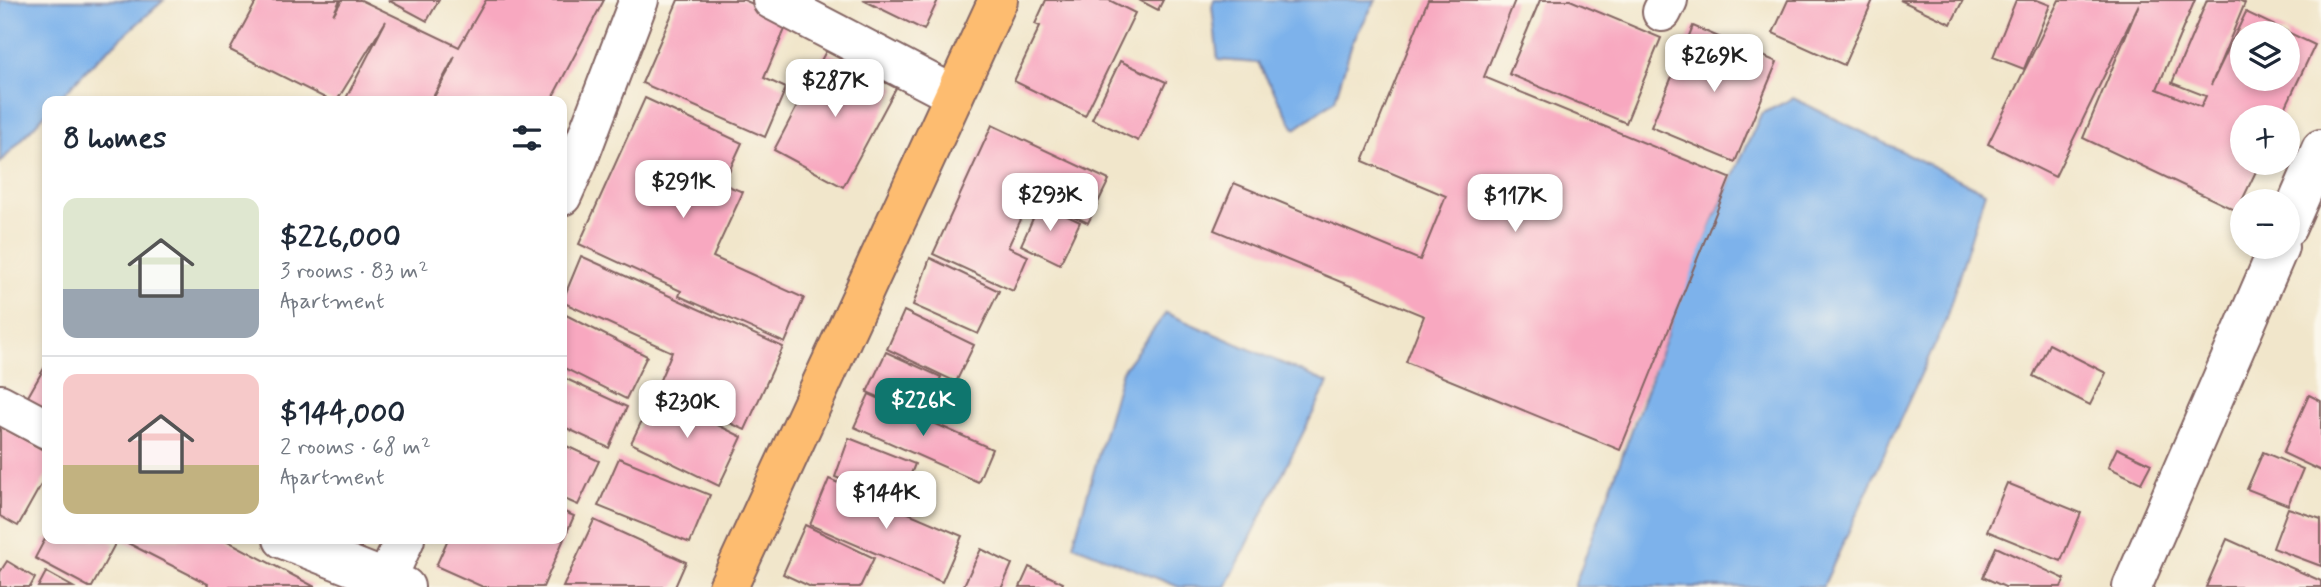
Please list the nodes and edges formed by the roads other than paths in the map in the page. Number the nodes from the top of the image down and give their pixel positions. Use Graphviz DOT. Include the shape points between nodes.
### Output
graph roads {
  1 [pos="639,0"];
  2 [pos="772,0"];
  3 [pos="998,0"];
  4 [pos="954,95"];
  5 [pos="2321,149"];
  6 [pos="567,185"];
  7 [pos="2300,197"];
  8 [pos="2273,259"];
  9 [pos="0,404"];
  10 [pos="42,426"];
  11 [pos="295,544"];
  12 [pos="403,544"];
  13 [pos="391,585"];
  14 [pos="728,587"];
  15 [pos="2132,587"];
  1 -- 6 [label="street"];
  2 -- 4 [label="street"];
  3 -- 4 [label="main road"];
  4 -- 14 [label="main road"];
  5 -- 7 [label="street"];
  8 -- 15 [label="street"];
  9 -- 10 [label="street"];
  11 -- 13 [label="street"];
  12 -- 13 [label="street"];
}
